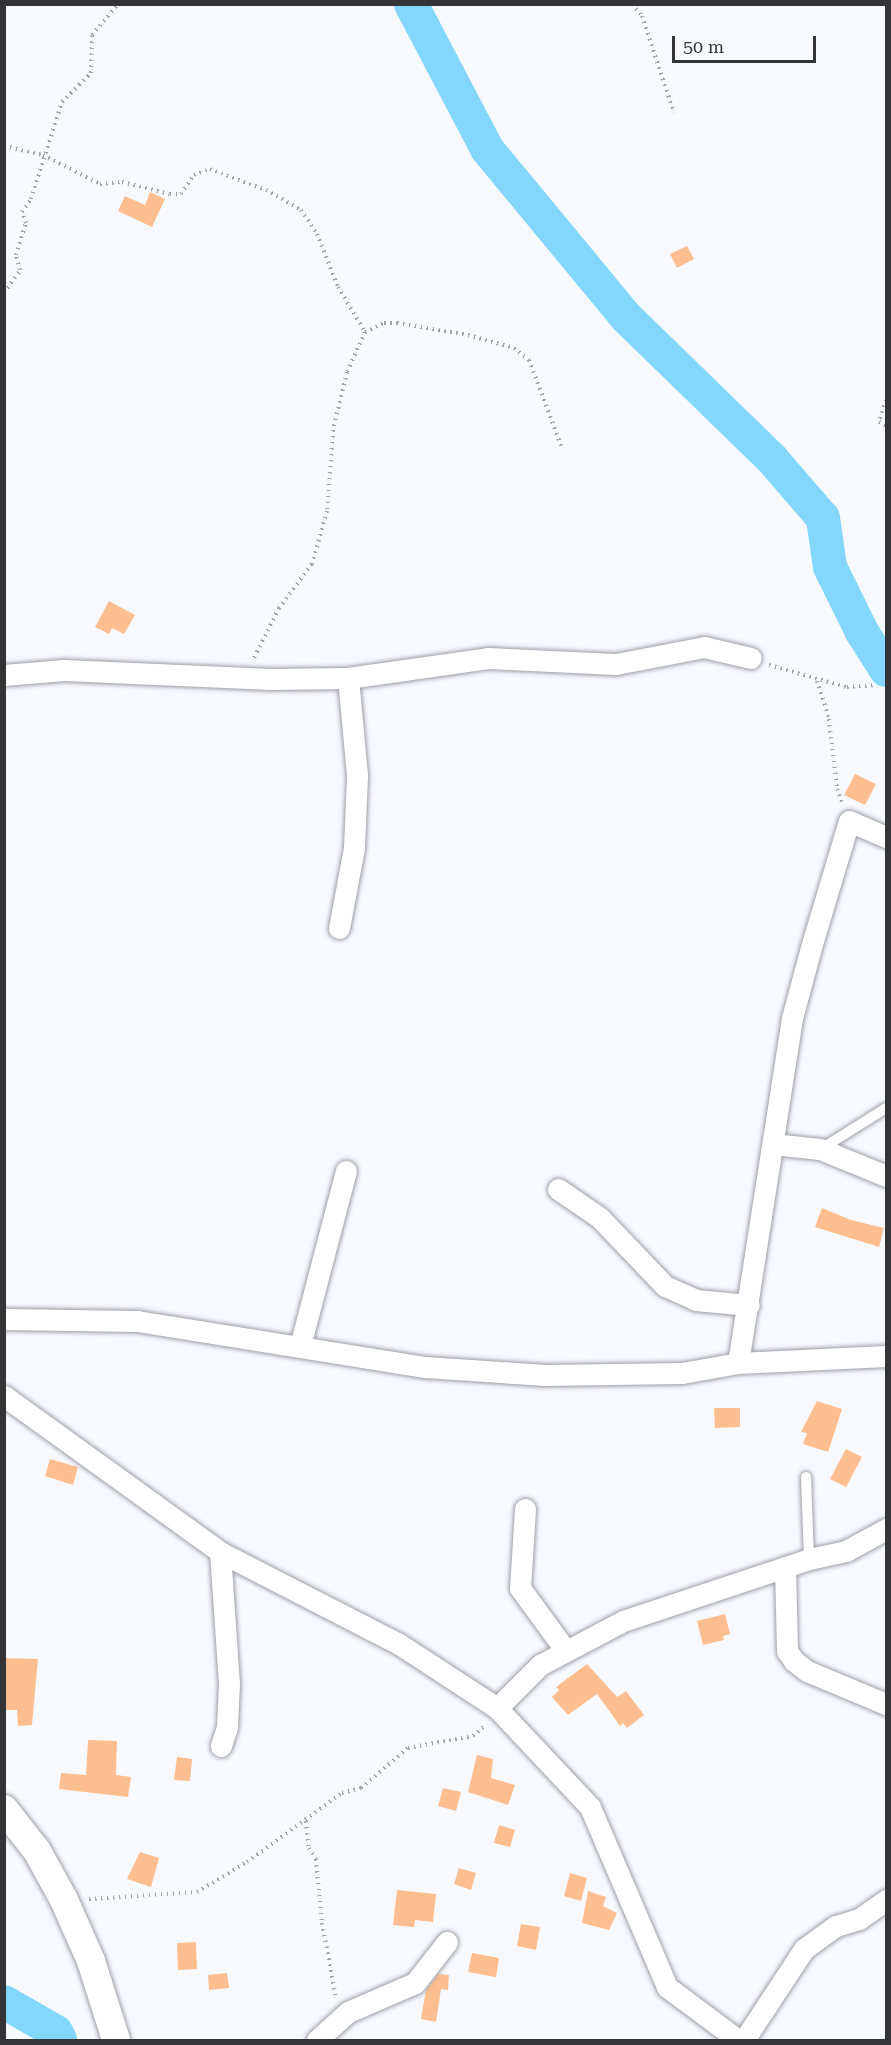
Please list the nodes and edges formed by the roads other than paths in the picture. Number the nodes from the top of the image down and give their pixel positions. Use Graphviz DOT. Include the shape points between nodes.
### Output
graph roads {
  1 [pos="751,658"];
  2 [pos="4,675"];
  3 [pos="348,678"];
  4 [pos="886,837"];
  5 [pos="339,928"];
  6 [pos="886,1108"];
  7 [pos="773,1144"];
  8 [pos="820,1149"];
  9 [pos="346,1171"];
  10 [pos="886,1176"];
  11 [pos="558,1189"];
  12 [pos="749,1305"];
  13 [pos="4,1318"];
  14 [pos="300,1346"];
  15 [pos="886,1356"];
  16 [pos="738,1363"];
  17 [pos="4,1396"];
  18 [pos="806,1477"];
  19 [pos="525,1509"];
  20 [pos="886,1528"];
  21 [pos="220,1552"];
  22 [pos="809,1559"];
  23 [pos="785,1567"];
  24 [pos="566,1650"];
  25 [pos="886,1704"];
  26 [pos="497,1708"];
  27 [pos="221,1746"];
  28 [pos="9,1822"];
  29 [pos="886,1900"];
  30 [pos="447,1942"];
  31 [pos="116,2040"];
  32 [pos="317,2040"];
  33 [pos="736,2040"];
  1 -- 3 [label="street" via="696,648 616,664 488,658"];
  2 -- 3 [label="street" via="64,670"];
  3 -- 5 [label="street" via="357,785 354,848"];
  4 -- 7 [label="street" via="849,821 792,1018"];
  6 -- 8 [label="lane"];
  7 -- 8 [label="street"];
  7 -- 12 [label="street"];
  8 -- 10 [label="street"];
  9 -- 14 [label="street"];
  11 -- 12 [label="street" via="600,1218 665,1286 696,1300"];
  12 -- 16 [label="street"];
  13 -- 14 [label="street" via="137,1321"];
  14 -- 16 [label="street" via="425,1367 545,1375 682,1374"];
  15 -- 16 [label="street"];
  17 -- 21 [label="street"];
  18 -- 22 [label="lane"];
  19 -- 24 [label="street" via="520,1588"];
  20 -- 22 [label="street" via="846,1551"];
  21 -- 26 [label="street" via="399,1644"];
  21 -- 27 [label="street" via="229,1684 227,1727"];
  22 -- 23 [label="street"];
  23 -- 24 [label="street" via="622,1621"];
  23 -- 25 [label="street" via="787,1651 794,1661 807,1671"];
  24 -- 26 [label="street" via="540,1665"];
  26 -- 33 [label="street" via="590,1807 667,1987"];
  28 -- 31 [label="street" via="37,1851 64,1900 91,1961"];
  29 -- 33 [label="street" via="804,1948"];
  30 -- 32 [label="street" via="415,1983 348,2012"];
}
